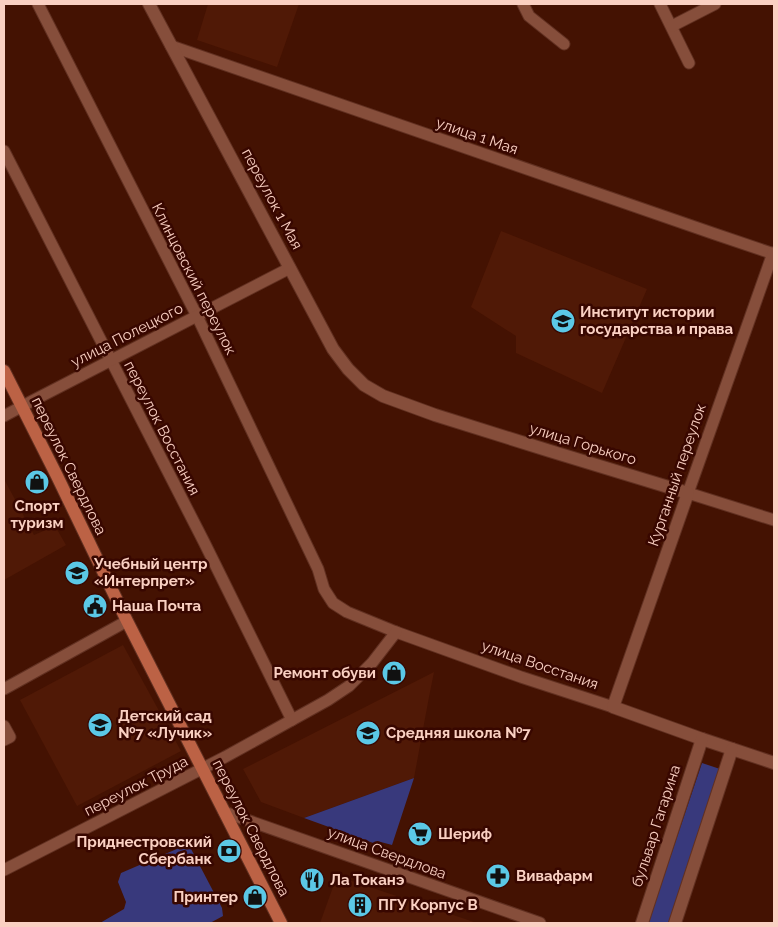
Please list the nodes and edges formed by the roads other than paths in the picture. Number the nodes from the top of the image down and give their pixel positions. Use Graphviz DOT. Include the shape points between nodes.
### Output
graph roads {
  1 [pos="38,4"];
  2 [pos="150,4"];
  3 [pos="523,4"];
  4 [pos="660,4"];
  5 [pos="715,4"];
  6 [pos="672,26"];
  7 [pos="564,44"];
  8 [pos="171,46"];
  9 [pos="689,63"];
  10 [pos="4,151"];
  11 [pos="773,253"];
  12 [pos="290,268"];
  13 [pos="197,316"];
  14 [pos="110,361"];
  15 [pos="4,371"];
  16 [pos="383,396"];
  17 [pos="22,406"];
  18 [pos="4,416"];
  19 [pos="688,493"];
  20 [pos="774,520"];
  21 [pos="318,569"];
  22 [pos="126,621"];
  23 [pos="396,632"];
  24 [pos="4,688"];
  25 [pos="614,707"];
  26 [pos="292,720"];
  27 [pos="4,726"];
  28 [pos="702,739"];
  29 [pos="4,740"];
  30 [pos="732,749"];
  31 [pos="774,763"];
  32 [pos="202,769"];
  33 [pos="224,812"];
  34 [pos="4,870"];
  35 [pos="282,923"];
  36 [pos="540,923"];
  37 [pos="642,923"];
  38 [pos="675,923"];
  1 -- 13 [label="street, Клинцовский переулок"];
  2 -- 8 [label="street, переулок 1 Мая"];
  3 -- 7 [label="street" via="529,16"];
  4 -- 6 [label="street"];
  5 -- 6 [label="street"];
  6 -- 9 [label="street"];
  8 -- 11 [label="street, улица 1 Мая"];
  8 -- 12 [label="street, переулок 1 Мая"];
  10 -- 14 [label="street, переулок Восстания"];
  11 -- 19 [label="street, Курганный переулок"];
  12 -- 13 [label="street, улица Полецкого"];
  12 -- 16 [label="street, переулок 1 Мая" via="338,356 364,385"];
  13 -- 14 [label="street, улица Полецкого"];
  13 -- 21 [label="street, Клинцовский переулок"];
  14 -- 17 [label="street, улица Полецкого"];
  14 -- 26 [label="street, переулок Восстания"];
  15 -- 17 [label="main road, переулок Свердлова"];
  16 -- 19 [label="street, улица Горького"];
  17 -- 18 [label="street, улица Полецкого"];
  17 -- 22 [label="main road, переулок Свердлова"];
  19 -- 20 [label="street, улица Горького"];
  19 -- 25 [label="street, Курганный переулок"];
  21 -- 23 [label="street, улица Восстания" via="324,589 333,603"];
  22 -- 24 [label="street"];
  22 -- 32 [label="main road, переулок Свердлова"];
  23 -- 25 [label="street, улица Восстания"];
  23 -- 26 [label="street, переулок Труда" via="349,686"];
  25 -- 28 [label="street, улица Восстания"];
  26 -- 32 [label="street, переулок Труда"];
  27 -- 29 [label="street" via="10,737"];
  28 -- 30 [label="street, улица Восстания"];
  28 -- 37 [label="street, бульвар Гагарина"];
  30 -- 31 [label="street, улица Восстания"];
  30 -- 38 [label="street"];
  32 -- 33 [label="main road, переулок Свердлова"];
  32 -- 34 [label="street, переулок Труда"];
  33 -- 35 [label="main road, переулок Свердлова"];
  33 -- 36 [label="street, улица Свердлова"];
}
